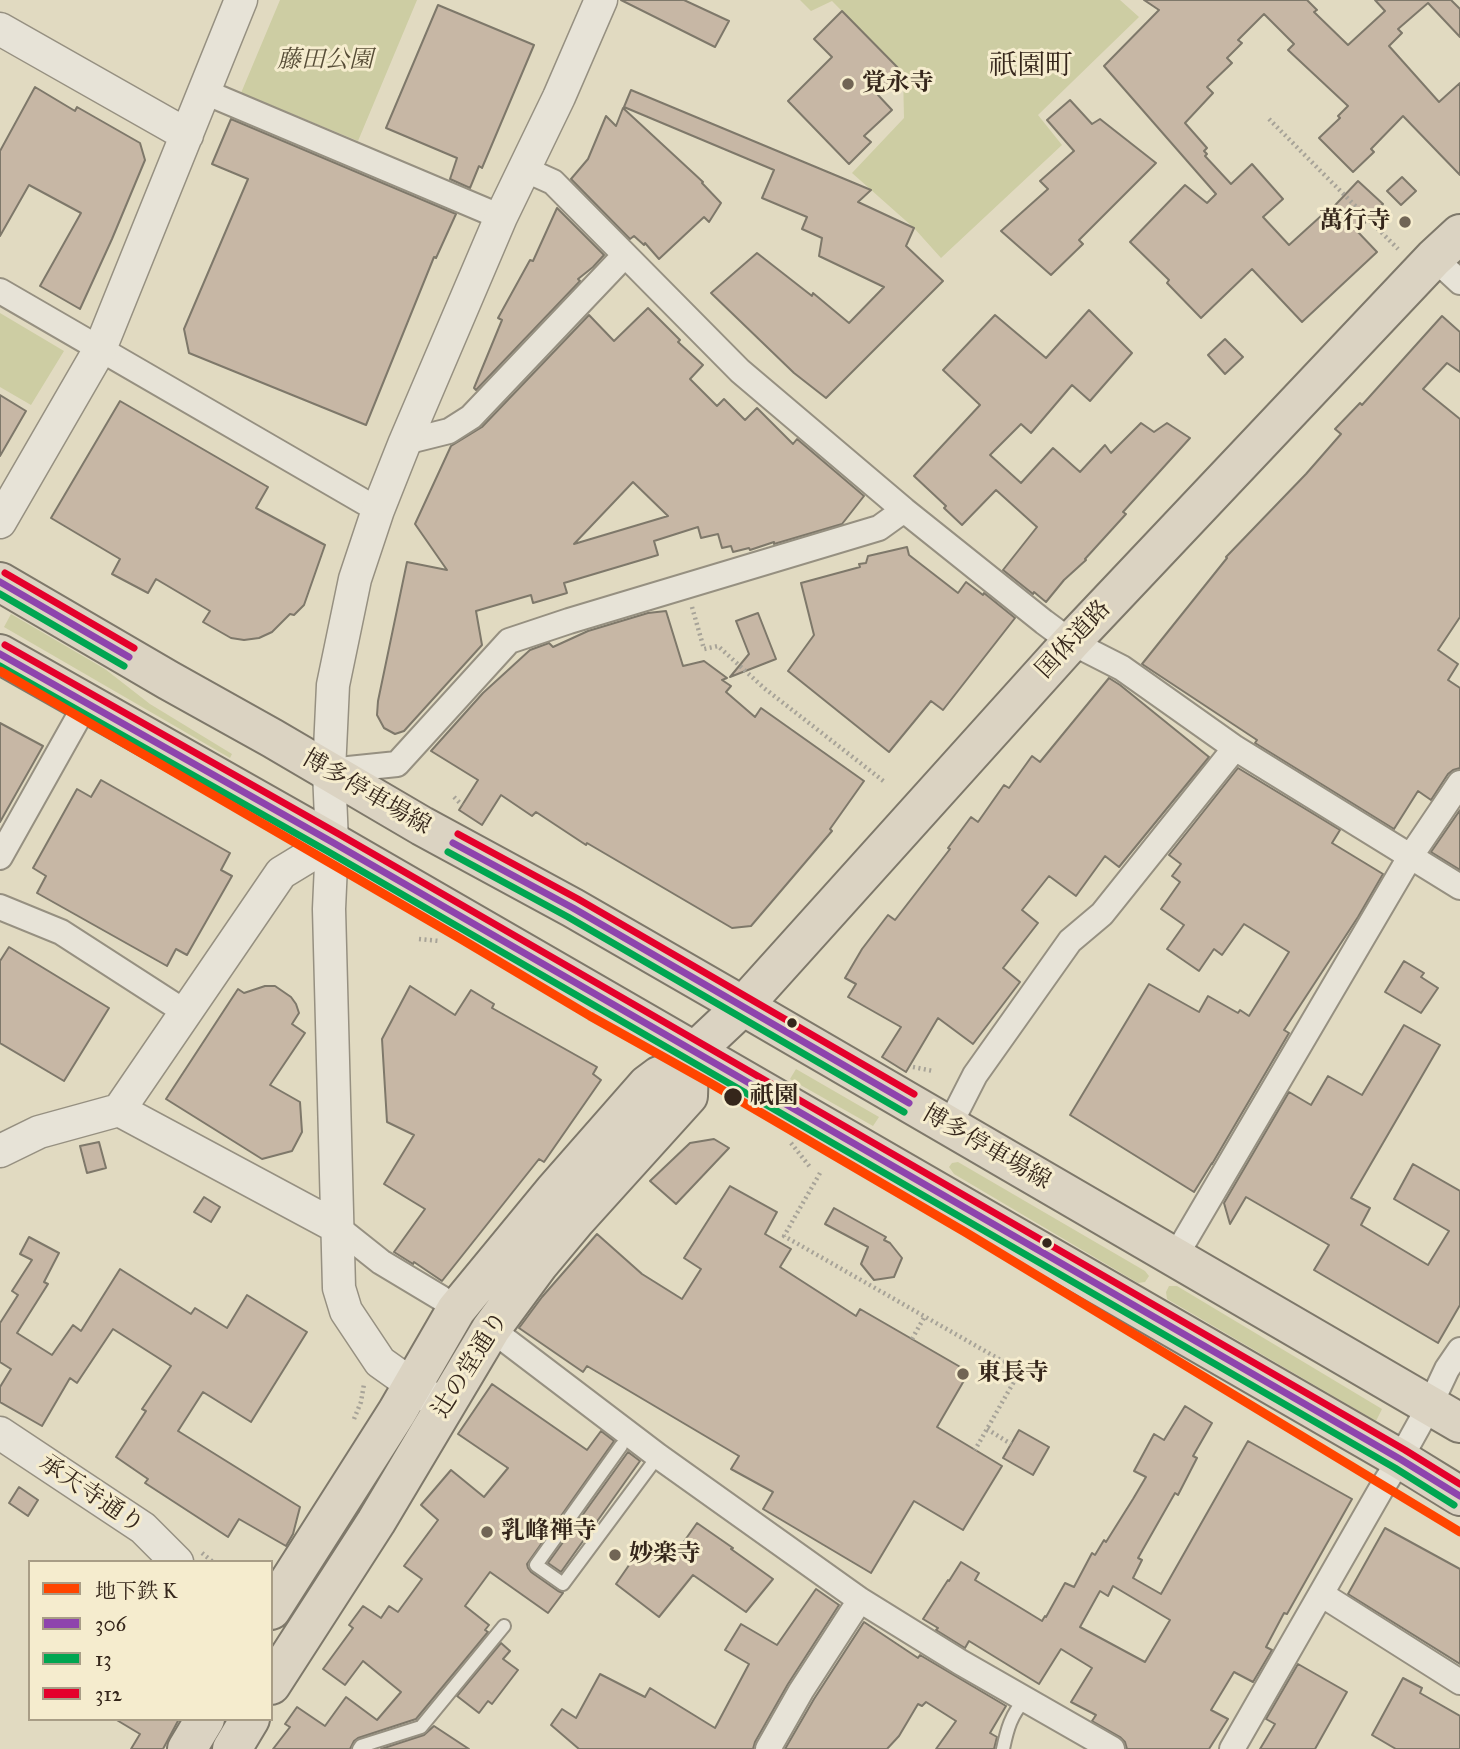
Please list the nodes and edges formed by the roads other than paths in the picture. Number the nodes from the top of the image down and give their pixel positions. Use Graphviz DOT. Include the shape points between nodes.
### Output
graph roads {
  1 [pos="241,0"];
  2 [pos="601,0"];
  3 [pos="0,29"];
  4 [pos="205,92"];
  5 [pos="187,135"];
  6 [pos="524,169"];
  7 [pos="501,217"];
  8 [pos="625,255"];
  9 [pos="1438,256"];
  10 [pos="0,291"];
  11 [pos="100,349"];
  12 [pos="405,442"];
  13 [pos="378,510"];
  14 [pos="904,510"];
  15 [pos="0,522"];
  16 [pos="0,582"];
  17 [pos="1071,642"];
  18 [pos="0,654"];
  19 [pos="87,702"];
  20 [pos="1235,748"];
  21 [pos="329,771"];
  22 [pos="1460,783"];
  23 [pos="332,842"];
  24 [pos="0,857"];
  25 [pos="1410,857"];
  26 [pos="1460,887"];
  27 [pos="1,909"];
  28 [pos="743,1006"];
  29 [pos="185,1012"];
  30 [pos="691,1059"];
  31 [pos="119,1110"];
  32 [pos="949,1126"];
  33 [pos="0,1151"];
  34 [pos="337,1227"];
  35 [pos="1175,1257"];
  36 [pos="456,1310"];
  37 [pos="491,1329"];
  38 [pos="1460,1350"];
  39 [pos="413,1385"];
  40 [pos="444,1409"];
  41 [pos="1445,1414"];
  42 [pos="0,1433"];
  43 [pos="621,1446"];
  44 [pos="658,1456"];
  45 [pos="1400,1459"];
  46 [pos="1460,1496"];
  47 [pos="175,1560"];
  48 [pos="1321,1594"];
  49 [pos="860,1600"];
  50 [pos="273,1607"];
  51 [pos="504,1626"];
  52 [pos="273,1682"];
  53 [pos="1460,1682"];
  54 [pos="1024,1700"];
  55 [pos="204,1721"];
  56 [pos="249,1721"];
  57 [pos="187,1749"];
  58 [pos="232,1749"];
  59 [pos="359,1749"];
  60 [pos="768,1749"];
  61 [pos="1003,1749"];
  62 [pos="1112,1749"];
  63 [pos="1232,1749"];
  1 -- 4 [label="street"];
  2 -- 6 [label="street"];
  3 -- 5 [label="street"];
  4 -- 5 [label="street"];
  4 -- 7 [label="street"];
  5 -- 11 [label="street"];
  6 -- 7 [label="street"];
  6 -- 8 [label="street" via="553,182"];
  7 -- 12 [label="street"];
  8 -- 12 [label="street" via="471,417 449,431"];
  8 -- 14 [label="street" via="740,371"];
  9 -- 17 [label="main road, 国体道路"];
  10 -- 11 [label="street"];
  11 -- 13 [label="street"];
  11 -- 15 [label="street"];
  12 -- 13 [label="street"];
  13 -- 21 [label="street" via="355,579 332,685"];
  14 -- 17 [label="street"];
  14 -- 21 [label="street" via="879,528 509,640 397,764"];
  16 -- 21 [label="main road, 博多停車場線"];
  17 -- 20 [label="street" via="1122,668"];
  17 -- 28 [label="main road, 国体道路"];
  18 -- 19 [label="main road"];
  19 -- 23 [label="main road"];
  19 -- 24 [label="street"];
  20 -- 25 [label="street"];
  20 -- 32 [label="street" via="1102,914 1070,941 975,1075"];
  21 -- 23 [label="street"];
  21 -- 28 [label="main road, 博多停車場線"];
  22 -- 25 [label="street"];
  23 -- 29 [label="street" via="281,873"];
  23 -- 30 [label="main road"];
  23 -- 34 [label="street" via="329,909"];
  25 -- 26 [label="street"];
  25 -- 35 [label="street"];
  27 -- 29 [label="street" via="61,932"];
  28 -- 30 [label="main road, 国体道路"];
  28 -- 32 [label="main road, 博多停車場線"];
  29 -- 31 [label="street"];
  30 -- 36 [label="main road, 辻の堂通り" via="647,1085"];
  30 -- 37 [label="main road, 辻の堂通り" via="688,1096 548,1254"];
  30 -- 45 [label="main road"];
  31 -- 33 [label="street" via="39,1132"];
  31 -- 34 [label="street"];
  32 -- 35 [label="main road, 博多停車場線"];
  34 -- 36 [label="street" via="381,1262"];
  34 -- 39 [label="street" via="340,1288 346,1311 380,1362"];
  35 -- 41 [label="main road, 博多停車場線"];
  36 -- 39 [label="main road, 辻の堂通り"];
  37 -- 40 [label="main road, 辻の堂通り"];
  37 -- 44 [label="street"];
  38 -- 41 [label="street" via="1447,1369"];
  39 -- 40 [label="street"];
  39 -- 50 [label="main road, 辻の堂通り"];
  40 -- 52 [label="main road, 辻の堂通り"];
  41 -- 45 [label="street"];
  42 -- 47 [label="street, 承天寺通り" via="143,1528"];
  43 -- 44 [label="lane" via="536,1565 563,1584"];
  44 -- 49 [label="street"];
  45 -- 46 [label="main road"];
  45 -- 48 [label="street"];
  48 -- 53 [label="street"];
  48 -- 63 [label="street"];
  49 -- 54 [label="street"];
  49 -- 60 [label="street"];
  51 -- 59 [label="lane" via="421,1727"];
  54 -- 61 [label="lane" via="1007,1727"];
  54 -- 62 [label="street"];
  55 -- 57 [label="main road"];
  56 -- 58 [label="main road"];
}
